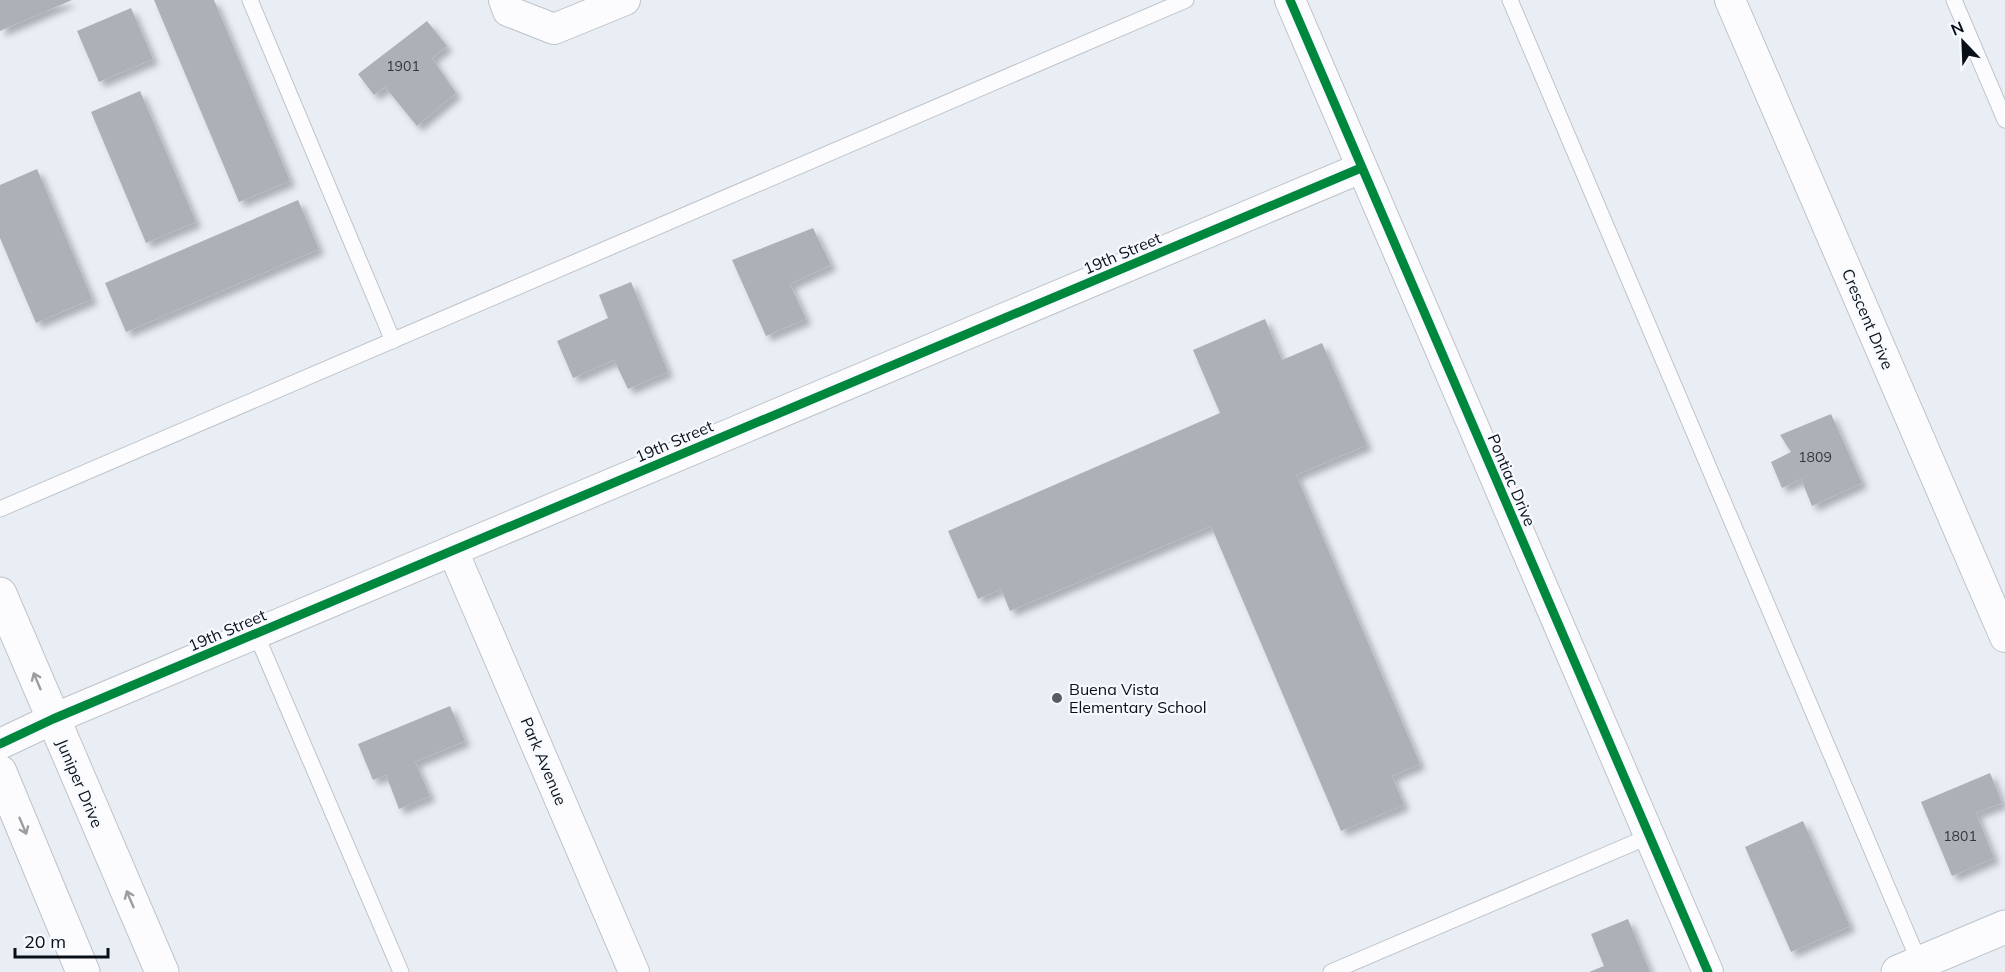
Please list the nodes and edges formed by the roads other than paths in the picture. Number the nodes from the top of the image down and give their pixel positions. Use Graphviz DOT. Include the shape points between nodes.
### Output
graph roads {
  1 [pos="250,0"];
  2 [pos="504,0"];
  3 [pos="625,0"];
  4 [pos="1186,0"];
  5 [pos="1290,0"];
  6 [pos="1510,0"];
  7 [pos="1730,0"];
  8 [pos="1954,0"];
  9 [pos="2005,120"];
  10 [pos="1361,168"];
  11 [pos="393,341"];
  12 [pos="0,509"];
  13 [pos="453,551"];
  14 [pos="0,594"];
  15 [pos="256,634"];
  16 [pos="2005,637"];
  17 [pos="53,720"];
  18 [pos="0,744"];
  19 [pos="0,772"];
  20 [pos="1650,836"];
  21 [pos="2005,927"];
  22 [pos="1914,969"];
  23 [pos="83,972"];
  24 [pos="162,972"];
  25 [pos="401,972"];
  26 [pos="634,972"];
  27 [pos="1331,972"];
  28 [pos="1708,972"];
  1 -- 11 [label="lane"];
  2 -- 3 [label="street" via="508,11 554,29"];
  4 -- 11 [label="lane"];
  5 -- 10 [label="street, Pontiac Drive"];
  6 -- 22 [label="lane"];
  7 -- 16 [label="street, Crescent Drive"];
  8 -- 9 [label="lane"];
  10 -- 13 [label="street, 19th Street"];
  10 -- 20 [label="street, Pontiac Drive"];
  11 -- 12 [label="lane"];
  13 -- 15 [label="street, 19th Street"];
  13 -- 26 [label="street, Park Avenue"];
  17 -- 14 [label="street, Juniper Drive, one-way"];
  15 -- 17 [label="street, 19th Street"];
  15 -- 25 [label="lane"];
  17 -- 18 [label="street, 19th Street"];
  24 -- 17 [label="street, Juniper Drive, one-way"];
  19 -- 23 [label="street, one-way"];
  20 -- 27 [label="lane"];
  20 -- 28 [label="street, Pontiac Drive"];
  21 -- 22 [label="street"];
}
